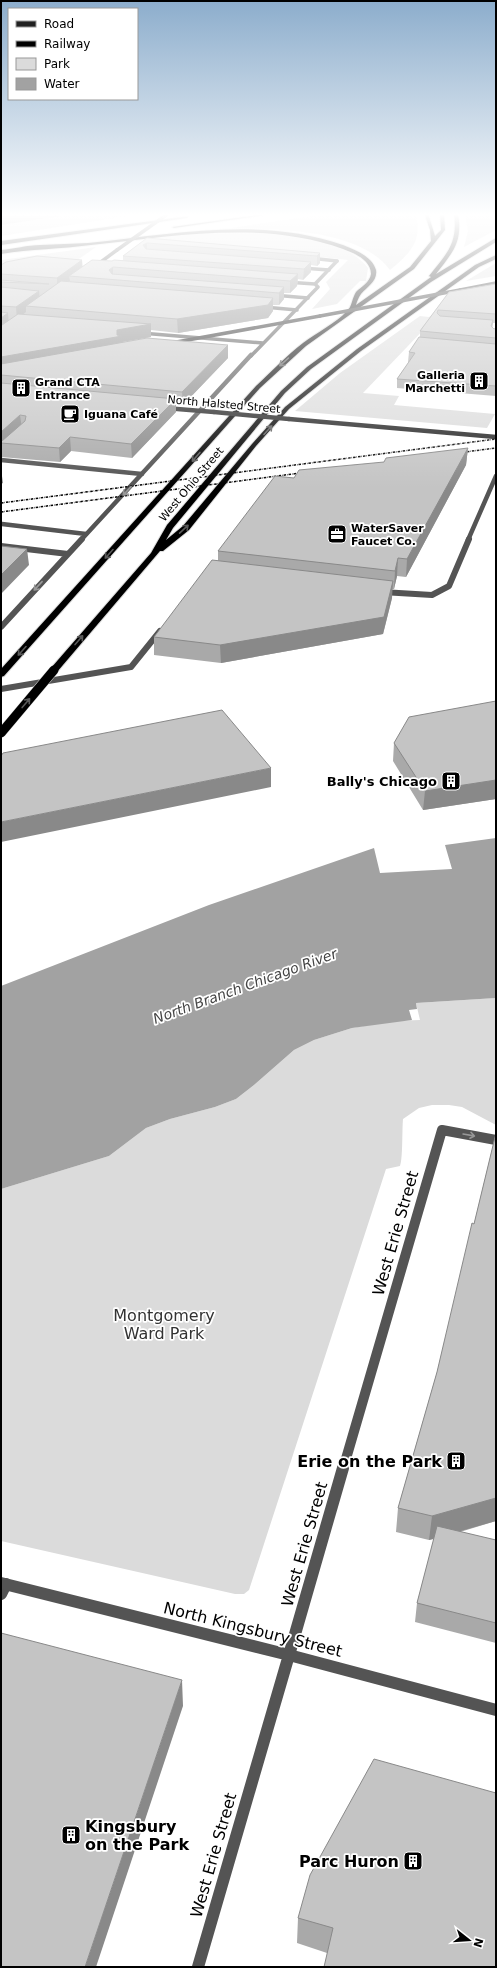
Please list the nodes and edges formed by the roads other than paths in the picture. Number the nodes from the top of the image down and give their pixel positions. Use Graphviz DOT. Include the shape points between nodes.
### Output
graph roads {
  1 [pos="302,305"];
  2 [pos="354,305"];
  3 [pos="360,305"];
  4 [pos="380,305"];
  5 [pos="396,305"];
  6 [pos="422,305"];
  7 [pos="257,307"];
  8 [pos="297,310"];
  9 [pos="351,311"];
  10 [pos="283,323"];
  11 [pos="134,332"];
  12 [pos="202,338"];
  13 [pos="263,343"];
  14 [pos="168,344"];
  15 [pos="160,407"];
  16 [pos="201,411"];
  17 [pos="446,434"];
  18 [pos="496,437"];
  19 [pos="496,441"];
  20 [pos="1,460"];
  21 [pos="142,474"];
  22 [pos="496,476"];
  23 [pos="2,524"];
  24 [pos="86,534"];
  25 [pos="1,546"];
  26 [pos="68,554"];
  27 [pos="154,554"];
  28 [pos="374,591"];
  29 [pos="165,624"];
  30 [pos="1,626"];
  31 [pos="1,674"];
  32 [pos="1,689"];
  33 [pos="1,733"];
  34 [pos="496,1140"];
  35 [pos="3,1587"];
  36 [pos="289,1655"];
  37 [pos="496,1710"];
  38 [pos="198,1967"];
  1 -- 8 [label="street"];
  2 -- 9 [label="highway"];
  3 -- 9 [label="highway, West Ohio Street"];
  4 -- 10 [label="main road, bridge"];
  5 -- 27 [label="highway, West Ohio Street" via="309,368 283,392 170,527"];
  27 -- 6 [label="highway, one-way" via="186,528 287,408 359,350"];
  7 -- 8 [label="street"];
  8 -- 10 [label="street"];
  9 -- 31 [label="highway, West Ohio Street, one-way" via="304,345 258,387"];
  10 -- 12 [label="main road"];
  10 -- 13 [label="street"];
  11 -- 12 [label="street"];
  12 -- 13 [label="street"];
  12 -- 14 [label="main road"];
  13 -- 16 [label="street"];
  15 -- 16 [label="main road, North Halsted Street"];
  16 -- 17 [label="main road, North Halsted Street, bridge"];
  16 -- 21 [label="street"];
  17 -- 18 [label="main road, North Halsted Street"];
  17 -- 19 [label="main road, North Halsted Street"];
  20 -- 21 [label="street"];
  21 -- 24 [label="street, one-way"];
  22 -- 28 [label="street" via="449,586 432,595"];
  23 -- 24 [label="street"];
  24 -- 26 [label="street"];
  25 -- 26 [label="street"];
  26 -- 30 [label="street, one-way"];
  33 -- 27 [label="highway, West Ohio Street, one-way, bridge"];
  29 -- 32 [label="street" via="131,667"];
  36 -- 34 [label="street, West Erie Street, one-way" via="442,1130"];
  35 -- 36 [label="street, North Kingsbury Street"];
  36 -- 37 [label="street, North Kingsbury Street"];
  36 -- 38 [label="street, West Erie Street"];
}
